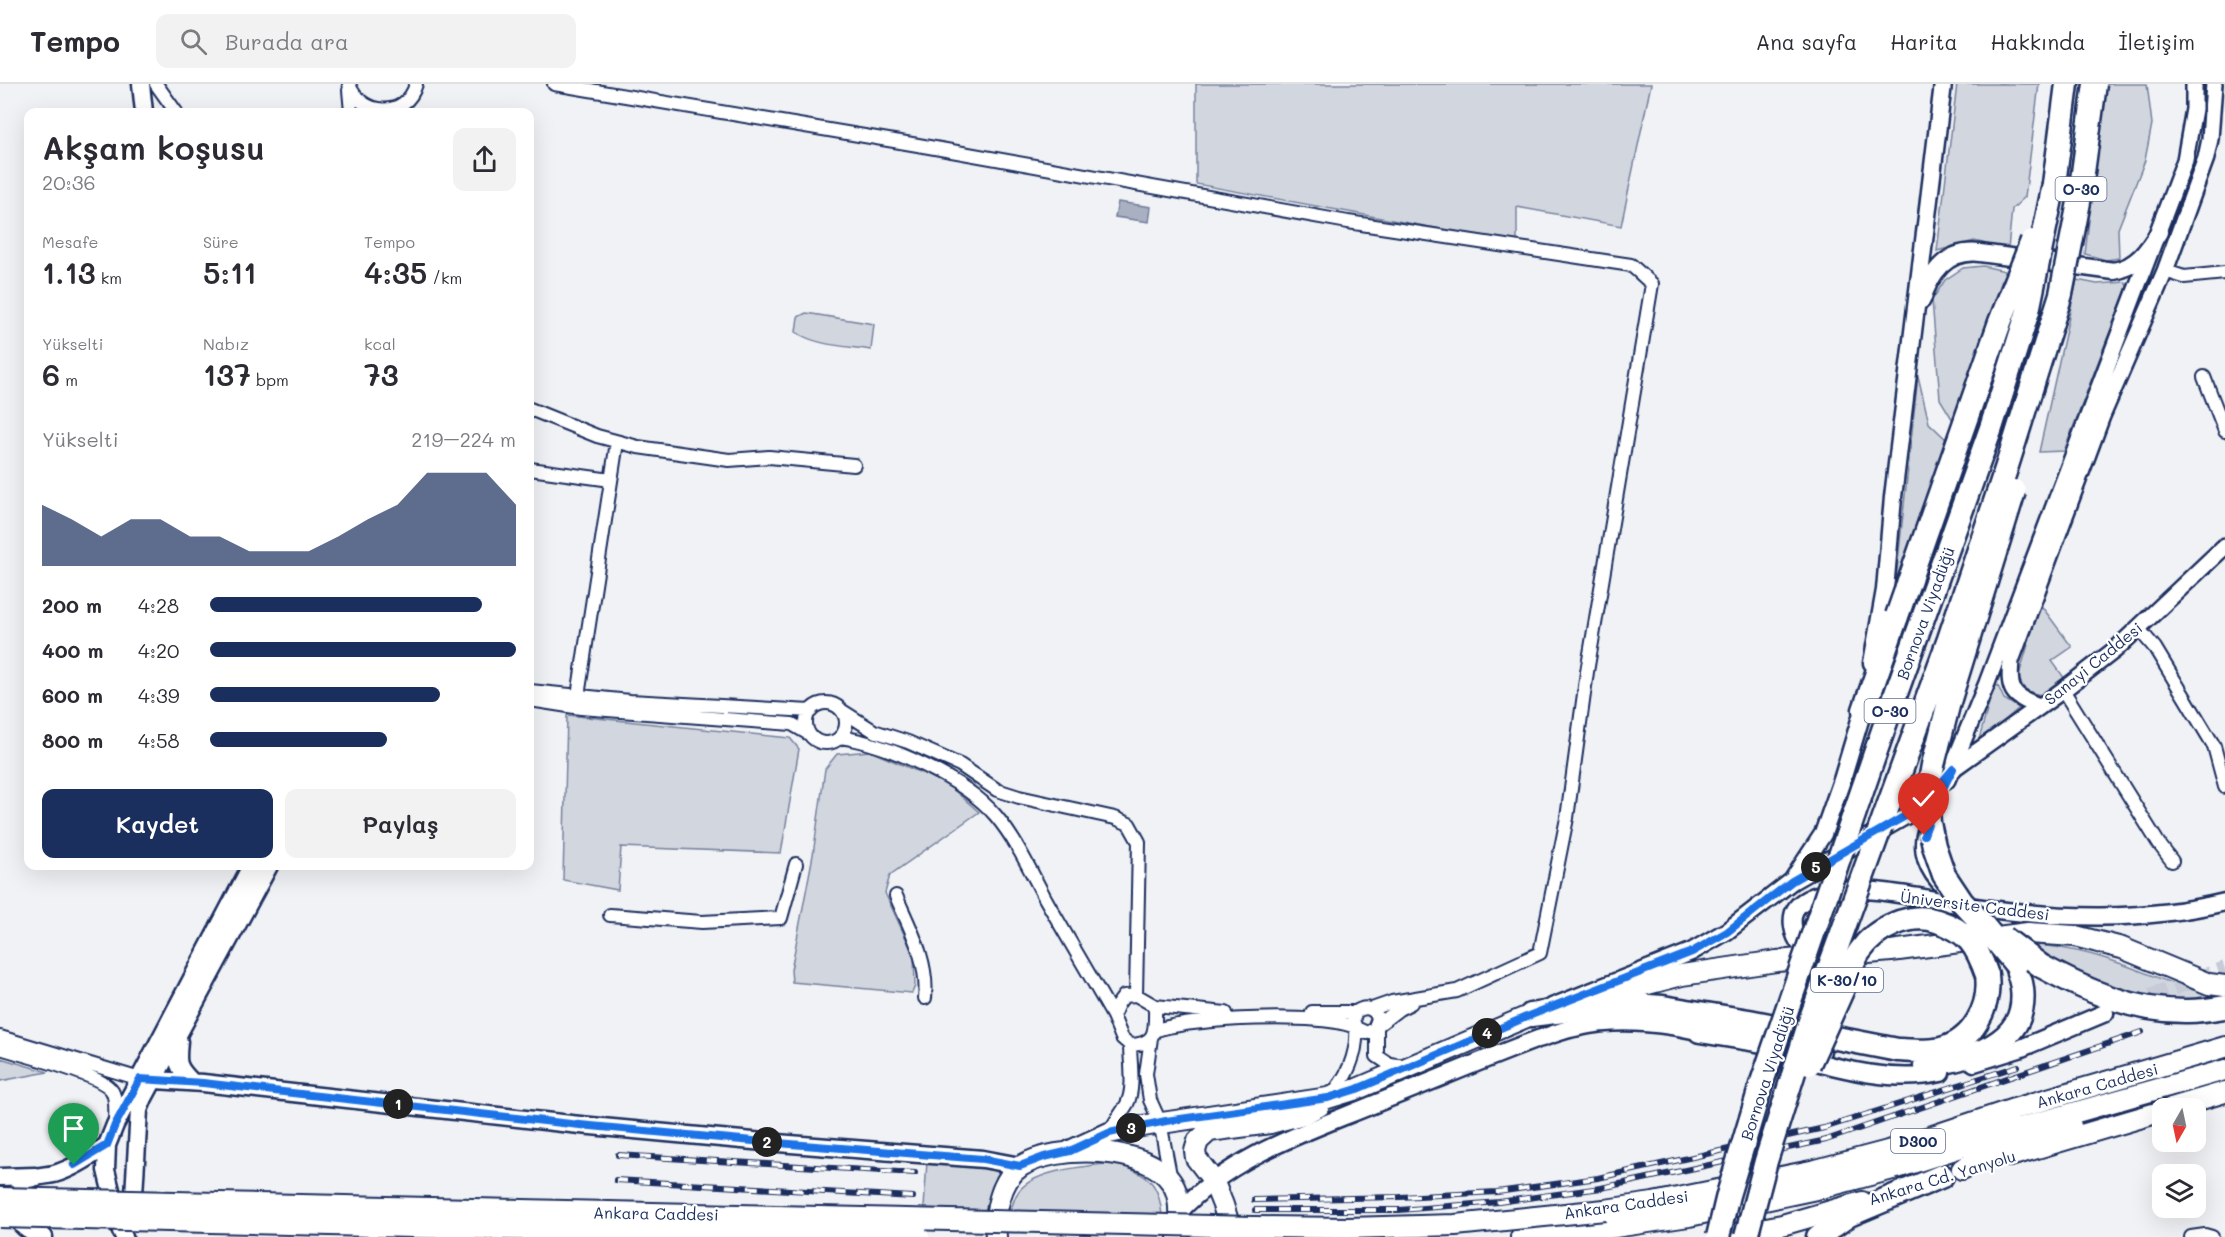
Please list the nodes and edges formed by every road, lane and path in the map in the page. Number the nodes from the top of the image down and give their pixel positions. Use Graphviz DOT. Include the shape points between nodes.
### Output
graph roads {
  1 [pos="141,84"];
  2 [pos="150,84"];
  3 [pos="156,84"];
  4 [pos="554,84"];
  5 [pos="1943,84"];
  6 [pos="2067,84"];
  7 [pos="2095,84"];
  8 [pos="2194,84"];
  9 [pos="2214,84"];
  10 [pos="349,85"];
  11 [pos="418,86"];
  12 [pos="144,108"];
  13 [pos="153,108"];
  14 [pos="173,108"];
  15 [pos="351,108"];
  16 [pos="371,108"];
  17 [pos="395,108"];
  18 [pos="2054,184"];
  19 [pos="2159,232"];
  20 [pos="2166,271"];
  21 [pos="2225,273"];
  22 [pos="2061,294"];
  23 [pos="1913,328"];
  24 [pos="2204,377"];
  25 [pos="534,411"];
  26 [pos="2225,432"];
  27 [pos="617,442"];
  28 [pos="854,465"];
  29 [pos="534,470"];
  30 [pos="611,480"];
  31 [pos="2225,546"];
  32 [pos="2138,628"];
  33 [pos="2063,690"];
  34 [pos="534,691"];
  35 [pos="578,696"];
  36 [pos="534,701"];
  37 [pos="2039,706"];
  38 [pos="841,710"];
  39 [pos="1864,710"];
  40 [pos="810,711"];
  41 [pos="809,734"];
  42 [pos="840,738"];
  43 [pos="1953,769"];
  44 [pos="2225,787"];
  45 [pos="2172,861"];
  46 [pos="796,864"];
  47 [pos="248,870"];
  48 [pos="267,870"];
  49 [pos="1792,881"];
  50 [pos="897,896"];
  51 [pos="2225,902"];
  52 [pos="1983,914"];
  53 [pos="610,915"];
  54 [pos="1826,957"];
  55 [pos="2225,986"];
  56 [pos="1136,995"];
  57 [pos="925,998"];
  58 [pos="1423,998"];
  59 [pos="1155,1006"];
  60 [pos="2225,1007"];
  61 [pos="1372,1010"];
  62 [pos="1356,1012"];
  63 [pos="2105,1013"];
  64 [pos="1531,1015"];
  65 [pos="1113,1016"];
  66 [pos="1377,1026"];
  67 [pos="1356,1028"];
  68 [pos="1700,1031"];
  69 [pos="180,1034"];
  70 [pos="1153,1035"];
  71 [pos="0,1037"];
  72 [pos="1130,1045"];
  73 [pos="2225,1047"];
  74 [pos="0,1048"];
  75 [pos="1410,1067"];
  76 [pos="2225,1070"];
  77 [pos="2205,1076"];
  78 [pos="147,1080"];
  79 [pos="192,1082"];
  80 [pos="2225,1092"];
  81 [pos="1328,1098"];
  82 [pos="2204,1098"];
  83 [pos="2152,1114"];
  84 [pos="1160,1122"];
  85 [pos="115,1125"];
  86 [pos="1109,1133"];
  87 [pos="107,1145"];
  88 [pos="1070,1151"];
  89 [pos="1766,1161"];
  90 [pos="1020,1166"];
  91 [pos="1952,1172"];
  92 [pos="39,1176"];
  93 [pos="0,1177"];
  94 [pos="1218,1177"];
  95 [pos="1171,1182"];
  96 [pos="0,1198"];
  97 [pos="1179,1212"];
  98 [pos="0,1217"];
  99 [pos="1606,1219"];
  100 [pos="44,1237"];
  101 [pos="124,1237"];
  102 [pos="129,1237"];
  103 [pos="919,1237"];
  104 [pos="996,1237"];
  105 [pos="1178,1237"];
  106 [pos="1233,1237"];
  107 [pos="1521,1237"];
  108 [pos="1719,1237"];
  109 [pos="1746,1237"];
  110 [pos="1818,1237"];
  111 [pos="2190,1237"];
  112 [pos="2212,1237"];
  1 -- 12 [label="main road"];
  2 -- 13 [label="main road"];
  3 -- 14 [label="street"];
  4 -- 58 [label="street" via="1348,222 1631,265 1652,284 1587,672 1567,818 1540,953 1457,990"];
  5 -- 23 [label="main road"];
  6 -- 18 [label="highway, Bornova Viyadüğü / O-30"];
  7 -- 22 [label="highway, Bornova Viyadüğü / O-30, bridge" via="2079,202"];
  8 -- 19 [label="street" via="2186,160"];
  9 -- 20 [label="street" via="2206,158"];
  10 -- 15 [label="street"];
  10 -- 16 [label="street" via="354,97"];
  11 -- 17 [label="street"];
  18 -- 39 [label="highway, bridge" via="2000,322"];
  18 -- 108 [label="highway, Bornova Viyadüğü / O-30, bridge" via="2028,311 1991,428 1761,1085"];
  19 -- 23 [label="main road" via="2141,258 2114,271 1969,252 1952,256 1934,273"];
  19 -- 43 [label="street"];
  20 -- 21 [label="street" via="2184,277"];
  20 -- 37 [label="street" via="2102,416 2011,661 2011,687 2020,699"];
  22 -- 52 [label="highway, O-30, bridge" via="2016,486 1949,702 1927,798 1934,846 1944,874 1954,892"];
  22 -- 89 [label="highway, Bornova Viyadüğü / O-30, bridge" via="1949,639 1811,1018"];
  23 -- 39 [label="main road" via="1885,591"];
  24 -- 26 [label="street"];
  25 -- 27 [label="street"];
  27 -- 28 [label="street" via="729,460 769,457"];
  27 -- 30 [label="street"];
  29 -- 30 [label="street"];
  30 -- 35 [label="street"];
  31 -- 32 [label="street, Sanayi Caddesi"];
  32 -- 33 [label="street, Sanayi Caddesi"];
  32 -- 44 [label="street" via="2155,648 2214,746"];
  33 -- 37 [label="street, Sanayi Caddesi"];
  33 -- 45 [label="street"];
  34 -- 35 [label="street"];
  35 -- 40 [label="street"];
  36 -- 41 [label="street" via="581,708 792,724"];
  37 -- 43 [label="street, Sanayi Caddesi"];
  38 -- 40 [label="street" via="826,704"];
  38 -- 42 [label="street" via="846,727"];
  38 -- 56 [label="street" via="874,731 960,765 998,790 1129,824 1139,842"];
  39 -- 49 [label="main road" via="1823,834"];
  40 -- 41 [label="street" via="806,724"];
  41 -- 42 [label="street" via="824,743"];
  42 -- 65 [label="street" via="860,740 921,765 969,790 996,816"];
  43 -- 49 [label="main road" via="1921,807"];
  43 -- 52 [label="street" via="1935,804 1922,846 1934,876 1945,889"];
  46 -- 53 [label="street" via="781,918 702,922"];
  47 -- 78 [label="main road"];
  48 -- 69 [label="main road"];
  49 -- 64 [label="main road" via="1727,932 1692,952"];
  50 -- 57 [label="street" via="923,961"];
  51 -- 52 [label="main road, Üniversite Caddesi" via="2167,913 2113,917"];
  52 -- 54 [label="main road, Üniversite Caddesi" via="1874,891 1823,893 1798,906 1793,926 1802,946"];
  52 -- 60 [label="highway, bridge" via="2041,966 2112,999 2187,1011"];
  52 -- 68 [label="highway, O-30, bridge" via="2016,966 2022,987 2022,1003 2014,1027 1993,1047 1920,1066"];
  54 -- 55 [label="main road" via="2028,933 2075,936 2122,948 2209,984"];
  54 -- 64 [label="main road" via="1682,975"];
  56 -- 59 [label="street"];
  56 -- 65 [label="street" via="1124,996"];
  58 -- 61 [label="street" via="1392,1002"];
  58 -- 66 [label="street" via="1399,1009"];
  59 -- 62 [label="street" via="1220,1013"];
  59 -- 70 [label="street"];
  61 -- 62 [label="street"];
  61 -- 66 [label="street" via="1378,1019"];
  62 -- 67 [label="street"];
  63 -- 68 [label="main road" via="2019,1049 1949,1071 1913,1077 1842,1069"];
  64 -- 75 [label="main road"];
  64 -- 89 [label="highway, K-30/10, bridge" via="1620,1004 1663,1007 1761,1023 1898,1050 1943,1048 1974,1027 1987,999 1987,975 1980,953 1961,932 1932,920 1909,920 1889,926 1860,951"];
  65 -- 72 [label="street" via="1122,1038"];
  66 -- 67 [label="street" via="1367,1033"];
  66 -- 75 [label="street" via="1377,1056 1389,1064"];
  67 -- 70 [label="street" via="1337,1021 1225,1019 1189,1023"];
  67 -- 81 [label="street" via="1351,1062"];
  68 -- 94 [label="main road" via="1615,1022 1558,1033 1275,1145"];
  69 -- 78 [label="main road"];
  69 -- 79 [label="main road" via="176,1059"];
  70 -- 72 [label="street" via="1143,1045"];
  70 -- 84 [label="street" via="1146,1074 1150,1100"];
  71 -- 78 [label="street"];
  72 -- 86 [label="street" via="1128,1102"];
  73 -- 99 [label="main road, Ankara Caddesi / D300" via="1888,1151 1653,1203"];
  74 -- 85 [label="street" via="109,1086 115,1098"];
  75 -- 81 [label="main road"];
  76 -- 77 [label="main road, Ankara Caddesi / D300"];
  77 -- 91 [label="main road"];
  77 -- 99 [label="main road, Ankara Caddesi / D300" via="1821,1188 1689,1216"];
  78 -- 79 [label="main road"];
  78 -- 85 [label="main road"];
  78 -- 102 [label="main road" via="139,1110"];
  79 -- 90 [label="main road" via="580,1125 983,1159"];
  80 -- 82 [label="main road"];
  81 -- 84 [label="main road"];
  81 -- 94 [label="main road" via="1316,1108 1288,1119 1209,1131 1198,1141 1195,1151 1199,1164"];
  83 -- 91 [label="main road, Ankara Cd. Yanyolu"];
  84 -- 86 [label="main road"];
  84 -- 95 [label="street"];
  85 -- 87 [label="main road"];
  86 -- 88 [label="main road"];
  87 -- 92 [label="main road" via="63,1170"];
  87 -- 101 [label="main road" via="106,1170"];
  88 -- 90 [label="main road"];
  88 -- 95 [label="main road" via="1106,1151 1137,1160 1158,1170"];
  89 -- 109 [label="highway, Bornova Viyadüğü / O-30, bridge"];
  90 -- 104 [label="main road" via="1000,1198"];
  91 -- 108 [label="main road, Ankara Cd. Yanyolu" via="1822,1214"];
  91 -- 110 [label="highway" via="1849,1215"];
  92 -- 93 [label="main road"];
  92 -- 100 [label="main road" via="25,1181 18,1189 12,1212 22,1227"];
  94 -- 97 [label="main road"];
  94 -- 106 [label="main road"];
  95 -- 97 [label="main road"];
  96 -- 99 [label="main road, Ankara Caddesi / D300, bridge" via="1265,1227"];
  97 -- 105 [label="main road"];
  98 -- 103 [label="main road, Ankara Caddesi, bridge"];
  99 -- 107 [label="main road, Ankara Caddesi / D300"];
  111 -- 112 [label="street"];
}
